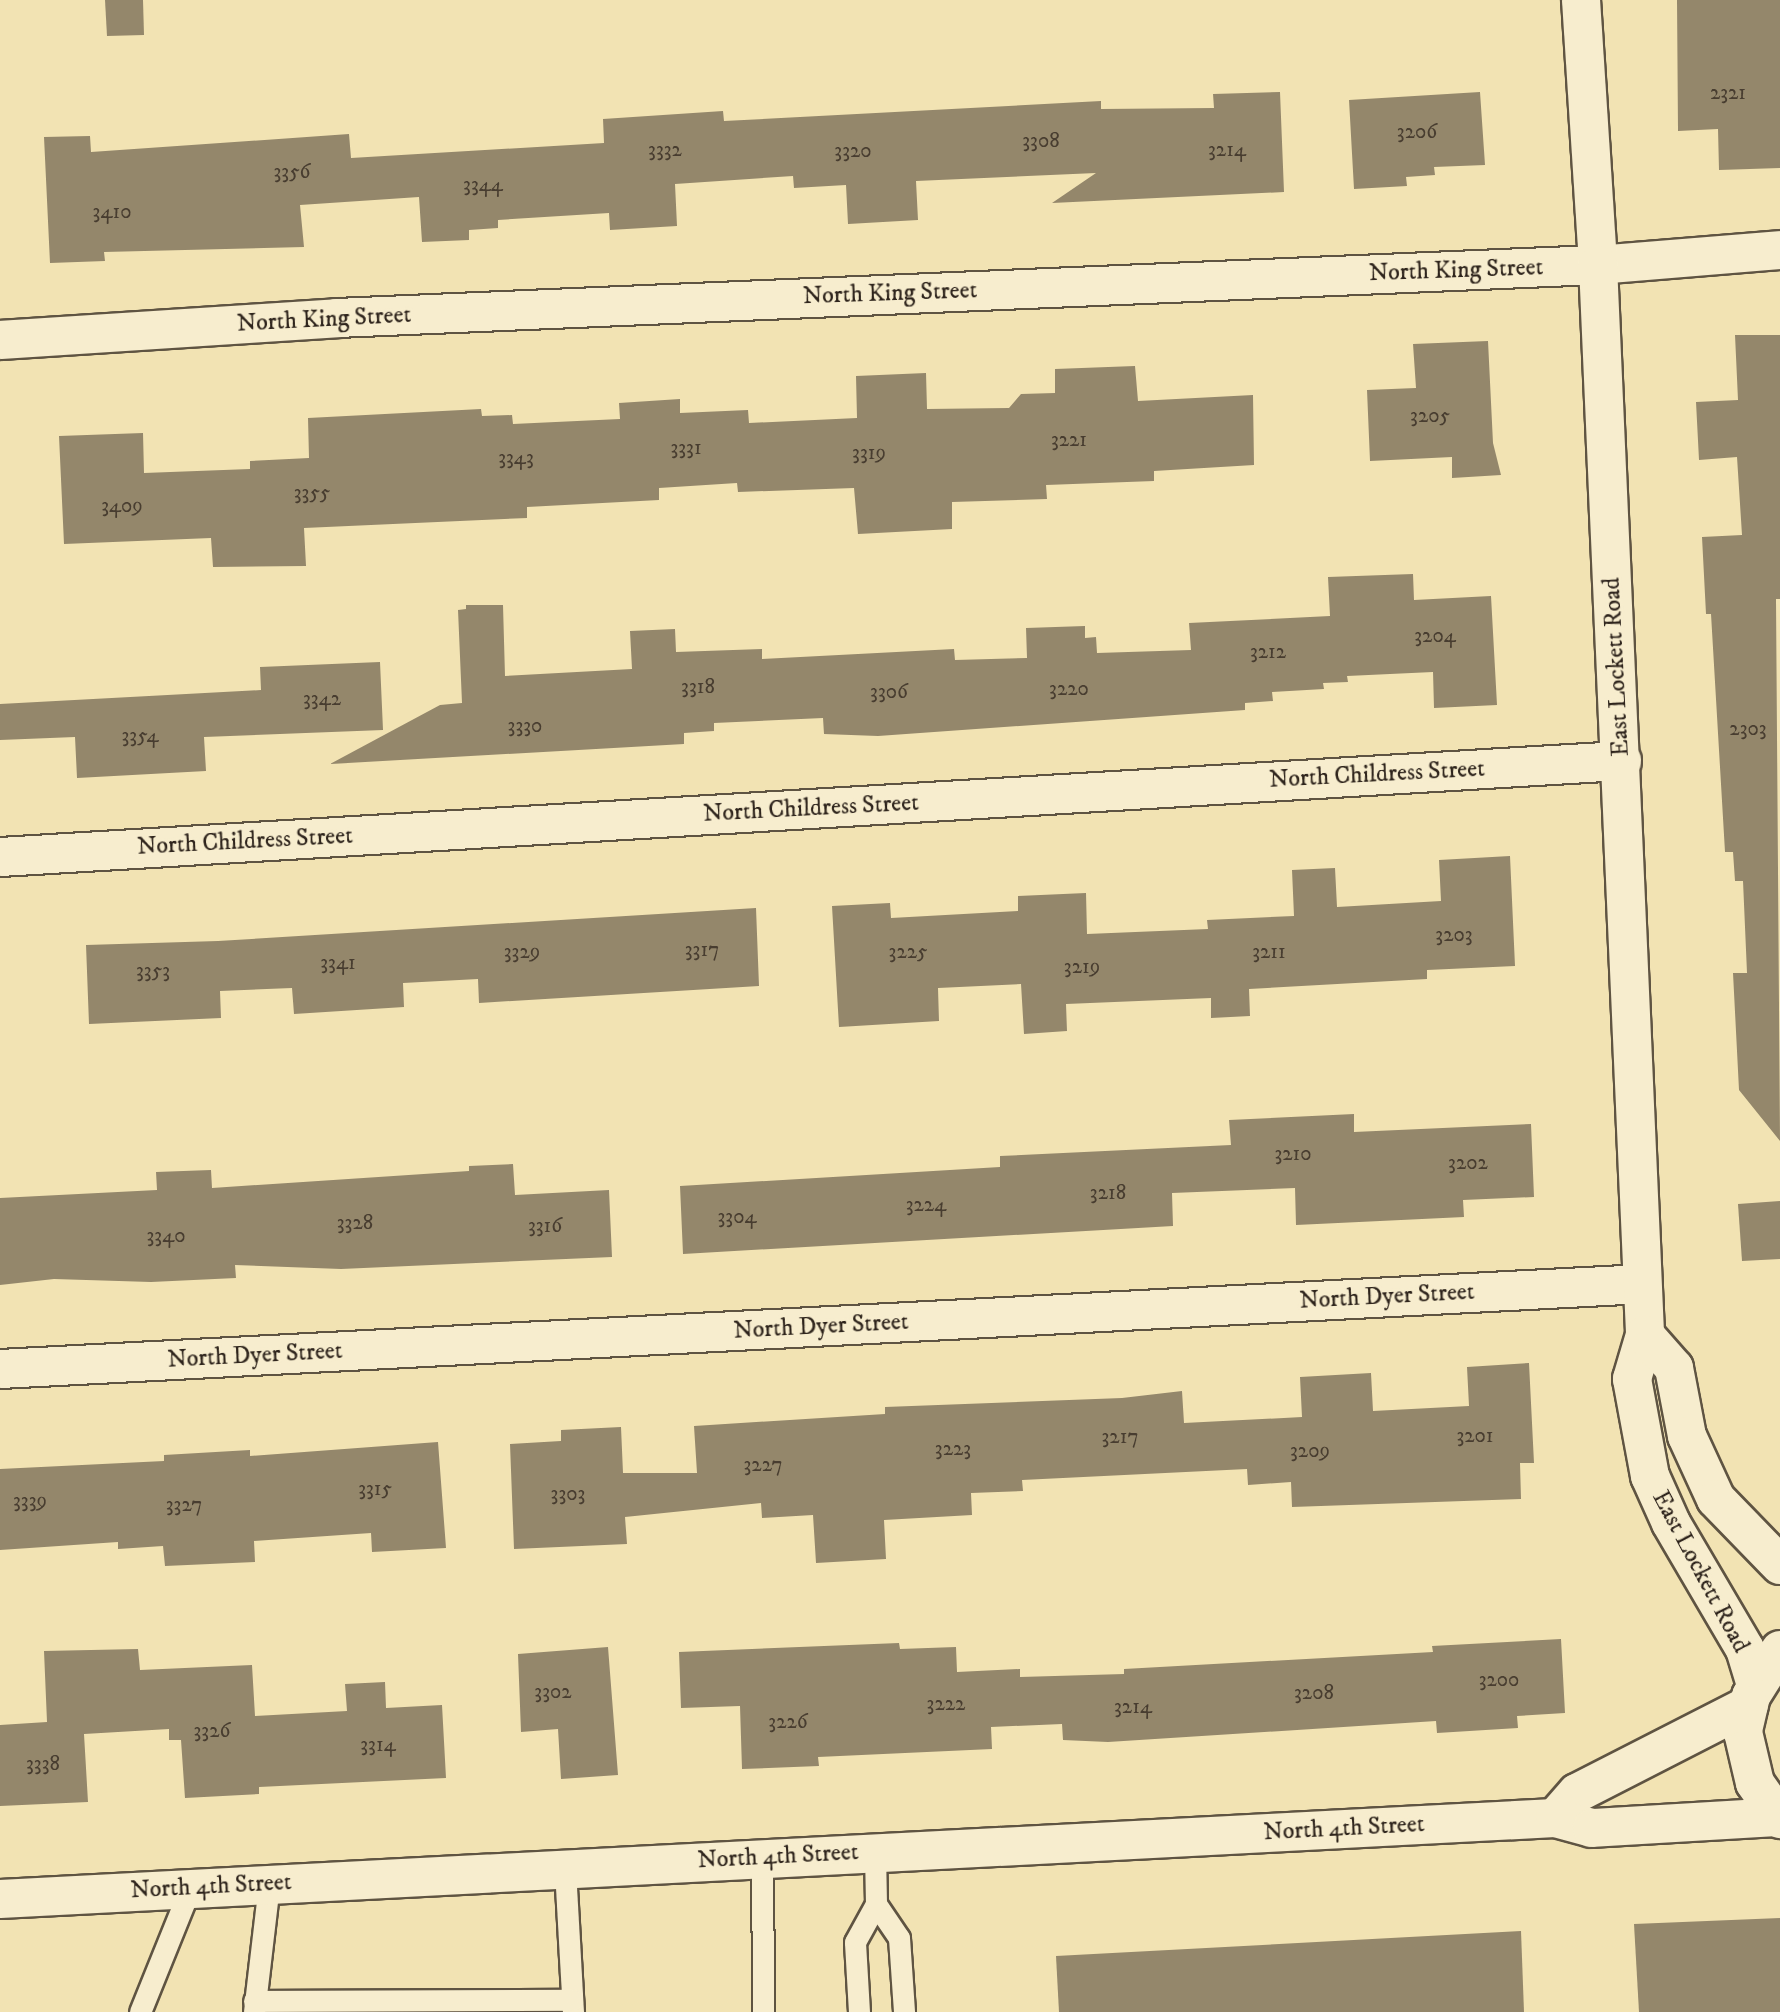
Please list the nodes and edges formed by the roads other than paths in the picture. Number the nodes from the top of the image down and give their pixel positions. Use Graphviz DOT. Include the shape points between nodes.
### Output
graph roads {
  1 [pos="1581,0"];
  2 [pos="1780,250"];
  3 [pos="1598,265"];
  4 [pos="0,340"];
  5 [pos="1622,761"];
  6 [pos="0,857"];
  7 [pos="1642,1284"];
  8 [pos="1645,1335"];
  9 [pos="0,1369"];
  10 [pos="1780,1565"];
  11 [pos="1780,1650"];
  12 [pos="1752,1695"];
  13 [pos="1555,1818"];
  14 [pos="1779,1818"];
  15 [pos="875,1852"];
  16 [pos="762,1858"];
  17 [pos="565,1869"];
  18 [pos="269,1884"];
  19 [pos="190,1888"];
  20 [pos="0,1899"];
  21 [pos="876,1904"];
  22 [pos="254,2006"];
  23 [pos="572,2006"];
  24 [pos="140,2012"];
  25 [pos="763,2012"];
  26 [pos="859,2012"];
  27 [pos="904,2012"];
  1 -- 3 [label="street, East Lockett Road"];
  2 -- 3 [label="street, North King Street"];
  3 -- 4 [label="street, North King Street" via="337,317"];
  3 -- 5 [label="street, East Lockett Road"];
  5 -- 6 [label="street, North Childress Street"];
  5 -- 7 [label="street, East Lockett Road"];
  7 -- 8 [label="street, East Lockett Road"];
  7 -- 9 [label="street, North Dyer Street"];
  8 -- 10 [label="street, East Lockett Road" via="1674,1368 1687,1436 1716,1499"];
  8 -- 12 [label="street, East Lockett Road" via="1632,1379 1650,1476 1671,1523 1745,1649"];
  11 -- 12 [label="street"];
  12 -- 13 [label="street" via="1577,1793"];
  12 -- 14 [label="street" via="1743,1732 1747,1760 1755,1783"];
  13 -- 14 [label="street, North 4th Street" via="1592,1828"];
  13 -- 15 [label="street, North 4th Street"];
  15 -- 16 [label="street, North 4th Street"];
  15 -- 21 [label="lane"];
  16 -- 17 [label="street, North 4th Street"];
  16 -- 25 [label="lane"];
  17 -- 18 [label="street, North 4th Street"];
  17 -- 23 [label="lane"];
  18 -- 19 [label="street, North 4th Street"];
  18 -- 22 [label="lane"];
  19 -- 20 [label="street, North 4th Street"];
  19 -- 24 [label="lane"];
  21 -- 26 [label="lane" via="855,1942"];
  21 -- 27 [label="lane" via="899,1938"];
  22 -- 23 [label="lane"];
}
